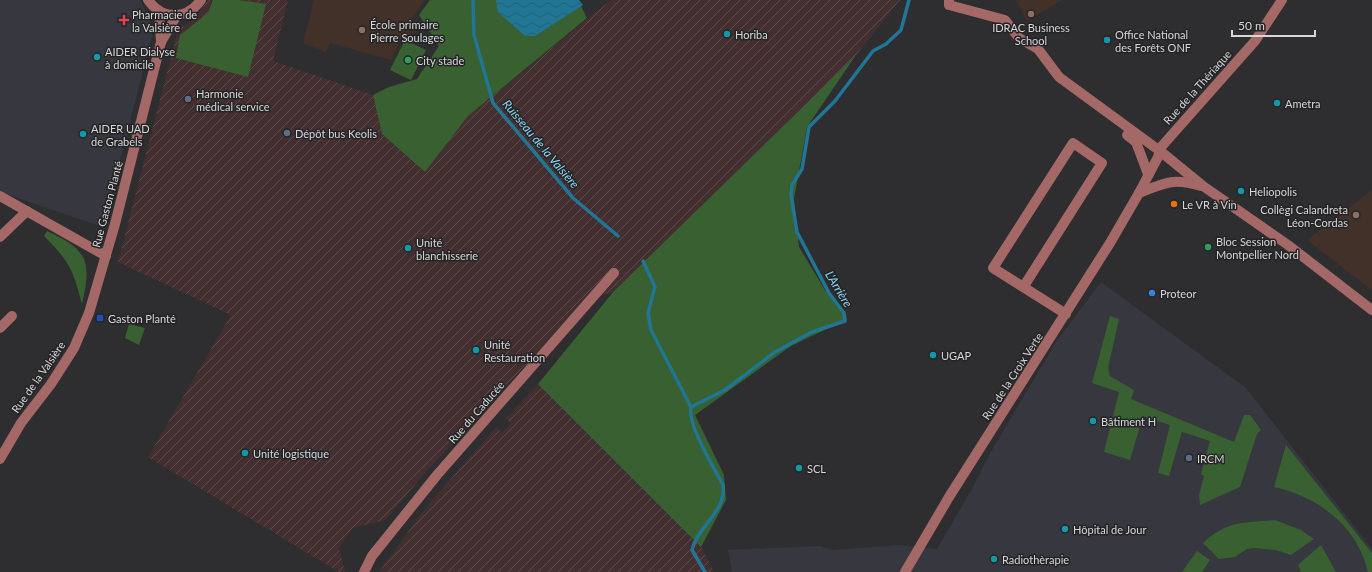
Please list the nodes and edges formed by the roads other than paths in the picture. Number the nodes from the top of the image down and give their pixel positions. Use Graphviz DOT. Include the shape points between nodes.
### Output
graph roads {
  1 [pos="148,0"];
  2 [pos="201,0"];
  3 [pos="949,0"];
  4 [pos="1282,0"];
  5 [pos="159,12"];
  6 [pos="177,16"];
  7 [pos="161,42"];
  8 [pos="1111,117"];
  9 [pos="1160,151"];
  10 [pos="1148,174"];
  11 [pos="1203,186"];
  12 [pos="1139,193"];
  13 [pos="0,196"];
  14 [pos="27,211"];
  15 [pos="0,237"];
  16 [pos="106,256"];
  17 [pos="614,273"];
  18 [pos="1024,286"];
  19 [pos="1372,310"];
  20 [pos="1066,314"];
  21 [pos="12,316"];
  22 [pos="0,328"];
  23 [pos="0,459"];
  24 [pos="364,572"];
  25 [pos="905,572"];
  1 -- 5 [label="street"];
  2 -- 6 [label="street" via="194,8"];
  3 -- 8 [label="street" via="949,5 1005,20 1019,38 1038,50 1059,77"];
  4 -- 9 [label="street, Rue de la Thériaque" via="1255,41 1167,139"];
  5 -- 6 [label="street"];
  5 -- 7 [label="street, Rue Gaston Planté"];
  6 -- 7 [label="street, Rue Gaston Planté"];
  7 -- 16 [label="street, Rue Gaston Planté"];
  8 -- 9 [label="street"];
  8 -- 10 [label="street" via="1123,133 1136,142"];
  9 -- 10 [label="street, Rue de la Croix Verte"];
  9 -- 11 [label="street"];
  10 -- 12 [label="street, Rue de la Croix Verte"];
  11 -- 12 [label="street" via="1186,181 1174,181"];
  11 -- 19 [label="street" via="1288,245"];
  12 -- 20 [label="street, Rue de la Croix Verte"];
  13 -- 14 [label="street"];
  14 -- 15 [label="street"];
  14 -- 16 [label="street"];
  16 -- 23 [label="street, Rue de la Valsière" via="89,313 74,348 21,423"];
  17 -- 24 [label="street, Rue du Caducée" via="437,475 372,556"];
  18 -- 18 [label="street" via="1102,163 1073,143 993,268"];
  18 -- 20 [label="street"];
  20 -- 25 [label="street, Rue de la Croix Verte" via="952,491"];
  21 -- 22 [label="street"];
}
